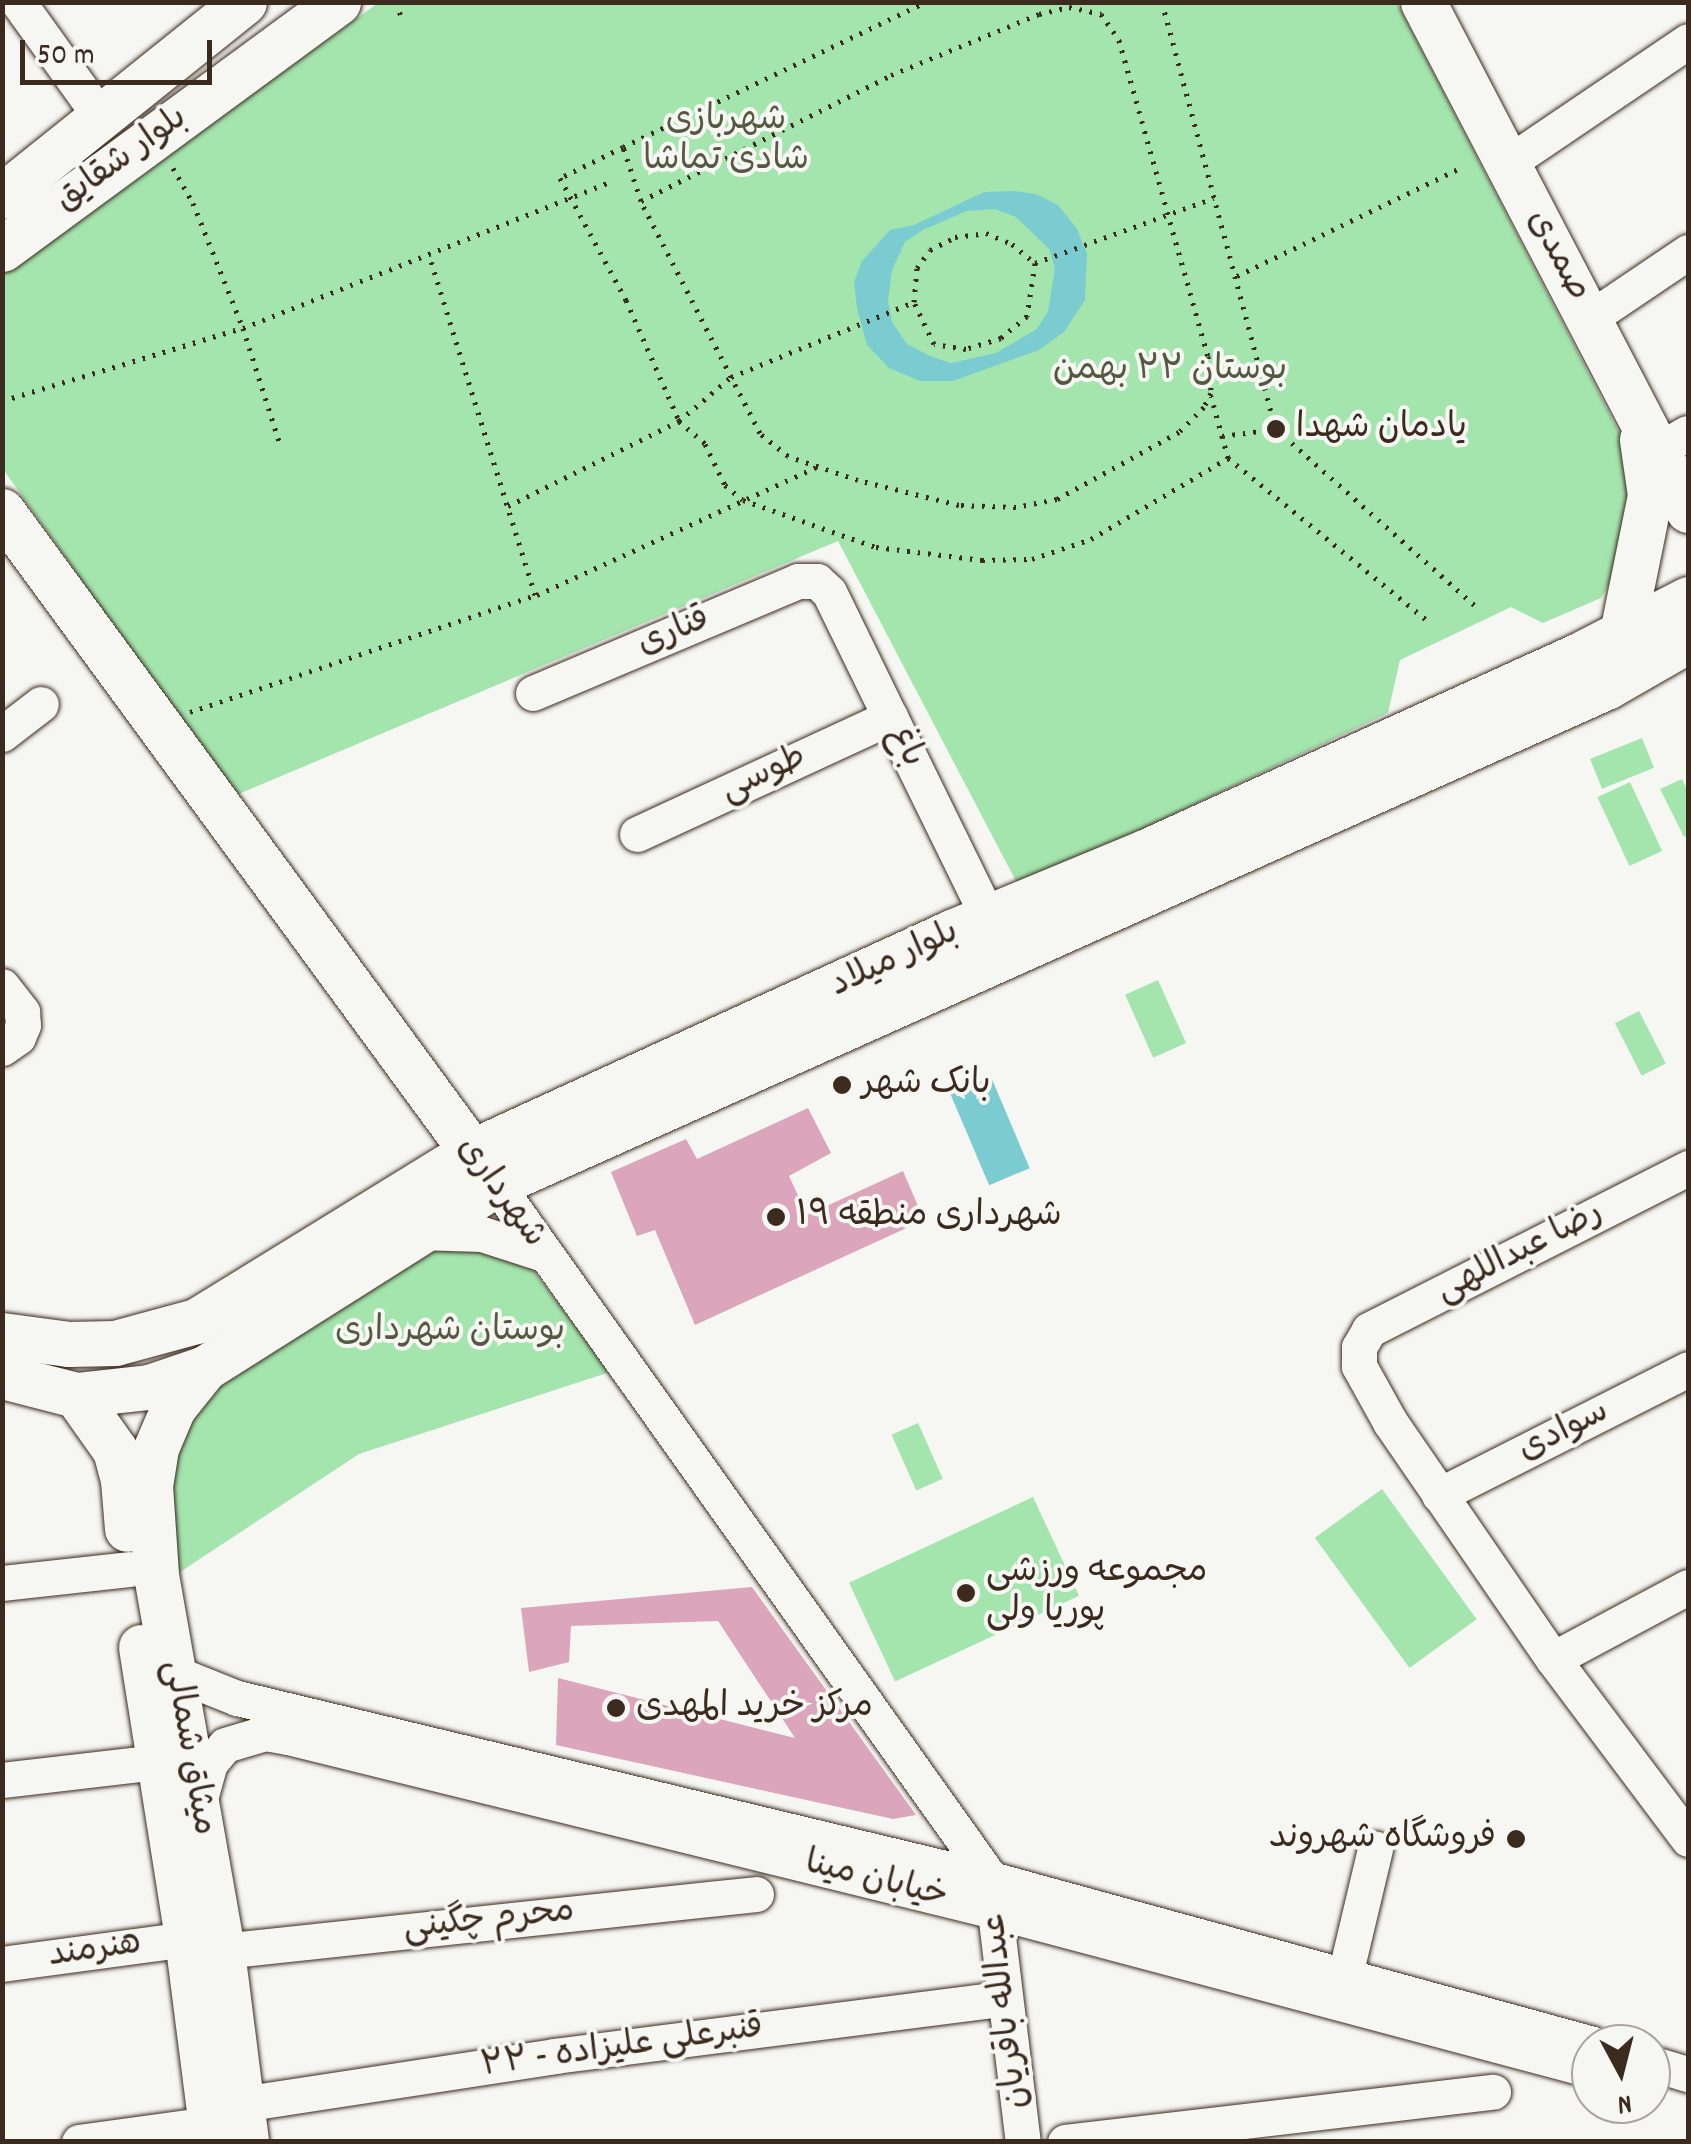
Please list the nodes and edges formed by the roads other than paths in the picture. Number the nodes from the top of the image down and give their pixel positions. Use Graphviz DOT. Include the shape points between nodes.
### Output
graph roads {
  1 [pos="18,2"];
  2 [pos="246,2"];
  3 [pos="338,2"];
  4 [pos="1424,3"];
  5 [pos="1688,40"];
  6 [pos="273,52"];
  7 [pos="165,64"];
  8 [pos="100,116"];
  9 [pos="170,124"];
  10 [pos="1508,163"];
  11 [pos="2,196"];
  12 [pos="2,248"];
  13 [pos="1688,252"];
  14 [pos="1590,318"];
  15 [pos="1638,409"];
  16 [pos="1673,441"];
  17 [pos="1688,510"];
  18 [pos="2,511"];
  19 [pos="816,581"];
  20 [pos="1688,599"];
  21 [pos="1688,640"];
  22 [pos="1627,653"];
  23 [pos="1688,678"];
  24 [pos="532,693"];
  25 [pos="41,704"];
  26 [pos="890,717"];
  27 [pos="2,734"];
  28 [pos="1236,831"];
  29 [pos="637,834"];
  30 [pos="988,917"];
  31 [pos="997,963"];
  32 [pos="2,986"];
  33 [pos="13,1036"];
  34 [pos="484,1168"];
  35 [pos="1688,1168"];
  36 [pos="416,1232"];
  37 [pos="544,1254"];
  38 [pos="2,1335"];
  39 [pos="205,1368"];
  40 [pos="1688,1369"];
  41 [pos="12,1383"];
  42 [pos="76,1395"];
  43 [pos="1440,1495"];
  44 [pos="130,1569"];
  45 [pos="2,1584"];
  46 [pos="1688,1587"];
  47 [pos="1553,1659"];
  48 [pos="161,1675"];
  49 [pos="158,1762"];
  50 [pos="2,1780"];
  51 [pos="198,1807"];
  52 [pos="1688,1839"];
  53 [pos="1375,1850"];
  54 [pos="756,1894"];
  55 [pos="993,1895"];
  56 [pos="205,1945"];
  57 [pos="2,1964"];
  58 [pos="1344,1975"];
  59 [pos="1003,1998"];
  60 [pos="1571,2038"];
  61 [pos="1571,2064"];
  62 [pos="1493,2092"];
  63 [pos="228,2128"];
  64 [pos="80,2142"];
  65 [pos="1024,2142"];
  66 [pos="1064,2142"];
  1 -- 8 [label="street"];
  2 -- 6 [label="main road" via="234,46 241,55"];
  2 -- 7 [label="main road, بلوار شقایق"];
  3 -- 6 [label="main road, بلوار شقایق"];
  4 -- 10 [label="main road, صمدی"];
  5 -- 10 [label="street"];
  6 -- 9 [label="main road, بلوار شقایق"];
  7 -- 8 [label="main road, بلوار شقایق"];
  7 -- 9 [label="main road" via="196,72 199,86"];
  8 -- 11 [label="main road, بلوار شقایق"];
  9 -- 12 [label="main road, بلوار شقایق"];
  10 -- 14 [label="main road, صمدی"];
  13 -- 14 [label="street"];
  14 -- 15 [label="main road, صمدی"];
  15 -- 16 [label="main road, صمدی"];
  15 -- 22 [label="main road" via="1650,495"];
  16 -- 17 [label="main road, صمدی"];
  18 -- 34 [label="main road, شهرداری"];
  19 -- 24 [label="street, قناری" via="798,581"];
  19 -- 26 [label="street, باغ" via="830,592"];
  20 -- 22 [label="main road, بلوار میلاد"];
  21 -- 22 [label="main road, بلوار میلاد"];
  22 -- 23 [label="main road"];
  22 -- 28 [label="main road, بلوار میلاد"];
  25 -- 27 [label="street"];
  26 -- 29 [label="street, طوسی"];
  26 -- 30 [label="street, باغ"];
  28 -- 30 [label="main road, بلوار میلاد"];
  28 -- 31 [label="main road, بلوار میلاد"];
  30 -- 31 [label="street, باغ"];
  30 -- 34 [label="main road, بلوار میلاد"];
  31 -- 34 [label="main road, بلوار میلاد"];
  32 -- 33 [label="street" via="22,1012"];
  34 -- 36 [label="main road, بلوار میلاد"];
  34 -- 37 [label="street, شهرداری"];
  34 -- 38 [label="main road, بلوار میلاد" via="196,1321 115,1342"];
  35 -- 43 [label="street, رضا عبداللهی" via="1370,1330 1358,1347 1359,1366"];
  36 -- 37 [label="street" via="482,1234"];
  36 -- 39 [label="main road, بلوار میلاد"];
  37 -- 55 [label="street, شهرداری"];
  39 -- 42 [label="main road" via="149,1386"];
  39 -- 48 [label="main road, میثاق شمالی" via="173,1408 150,1486"];
  40 -- 43 [label="street, سوادی"];
  41 -- 42 [label="main road"];
  42 -- 44 [label="main road, میثاق شمالی" via="115,1450"];
  43 -- 47 [label="street"];
  44 -- 45 [label="street"];
  44 -- 48 [label="main road, میثاق شمالی"];
  46 -- 47 [label="street"];
  47 -- 52 [label="street"];
  48 -- 49 [label="main road, میثاق شمالی"];
  48 -- 51 [label="main road, میثاق شمالی"];
  48 -- 55 [label="street, خیابان مینا"];
  49 -- 50 [label="street"];
  49 -- 56 [label="main road, میثاق شمالی"];
  51 -- 55 [label="street, خیابان مینا" via="210,1764 225,1745 266,1733"];
  51 -- 56 [label="main road, میثاق شمالی"];
  53 -- 58 [label="street"];
  54 -- 56 [label="street, محرم چگینی"];
  55 -- 58 [label="street, خیابان مینا"];
  55 -- 59 [label="street, عبدالله باقریان"];
  55 -- 61 [label="street, خیابان مینا"];
  56 -- 57 [label="street, هنرمند"];
  56 -- 63 [label="main road, میثاق شمالی"];
  58 -- 60 [label="street, خیابان مینا"];
  59 -- 63 [label="street, قنبرعلی علیزاده - ۲۲" via="555,2056"];
  59 -- 65 [label="street, عبدالله باقریان"];
  62 -- 66 [label="street"];
  63 -- 64 [label="street, قنبرعلی علیزاده - ۲۲"];
}
